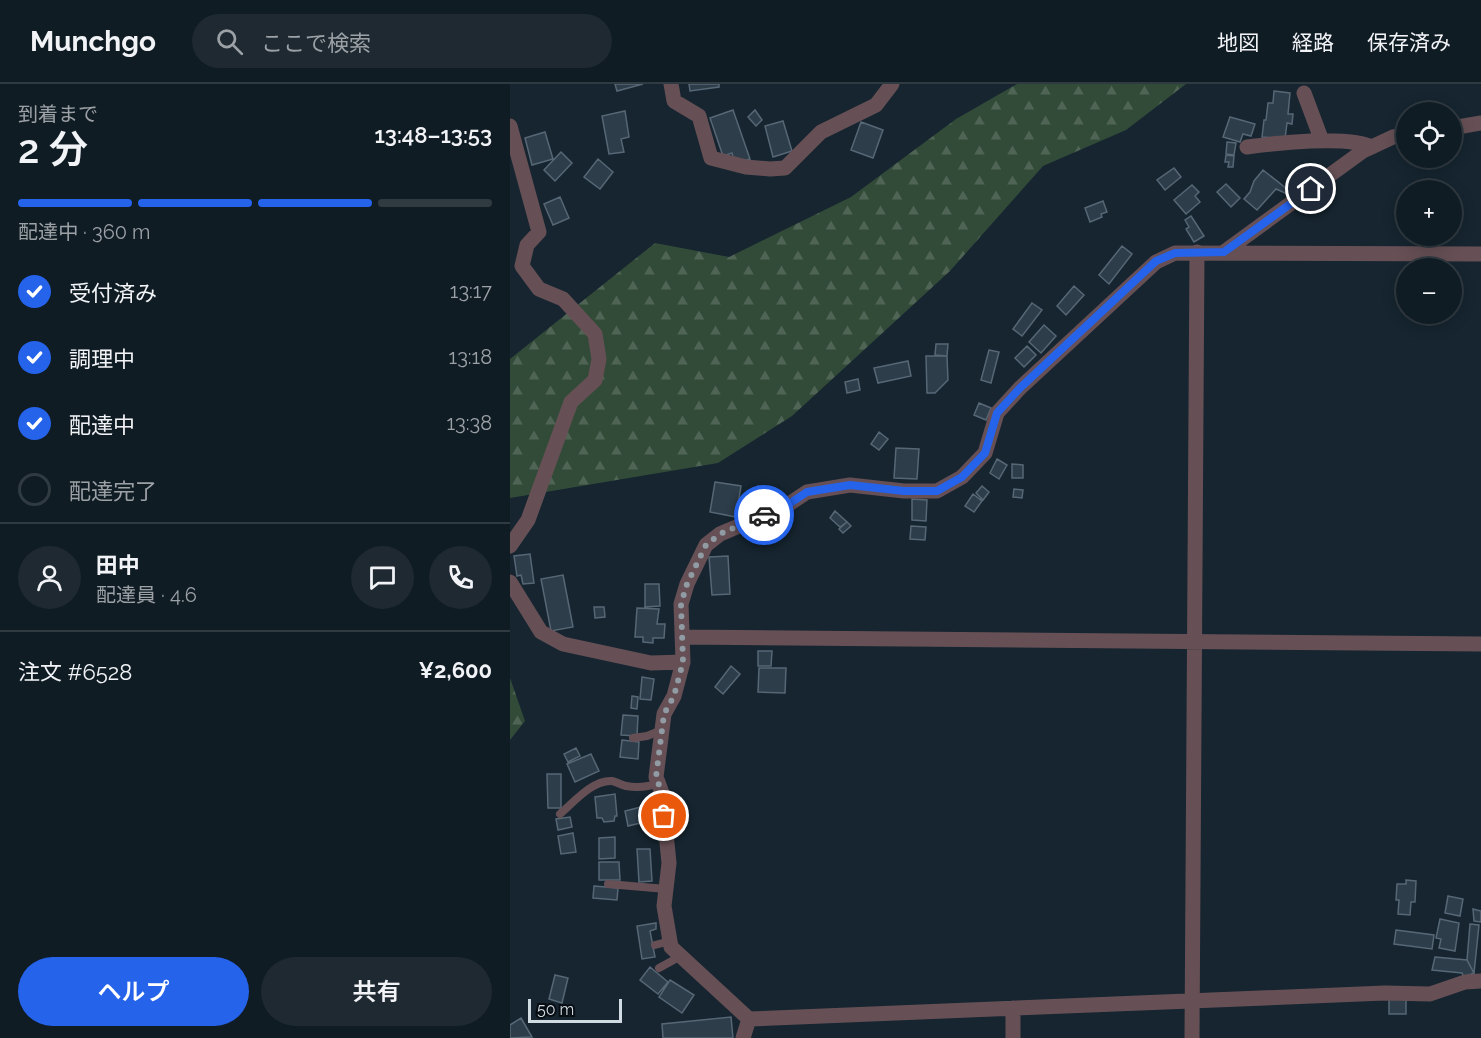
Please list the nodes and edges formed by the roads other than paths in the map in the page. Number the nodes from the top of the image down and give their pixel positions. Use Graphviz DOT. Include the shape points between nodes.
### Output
graph roads {
  1 [pos="671,84"];
  2 [pos="892,84"];
  3 [pos="1304,93"];
  4 [pos="1481,123"];
  5 [pos="1462,126"];
  6 [pos="510,129"];
  7 [pos="1396,137"];
  8 [pos="1322,141"];
  9 [pos="1247,147"];
  10 [pos="1372,147"];
  11 [pos="1197,252"];
  12 [pos="1224,252"];
  13 [pos="1481,254"];
  14 [pos="510,546"];
  15 [pos="510,582"];
  16 [pos="683,637"];
  17 [pos="1193,640"];
  18 [pos="1481,644"];
  19 [pos="683,662"];
  20 [pos="662,730"];
  21 [pos="633,738"];
  22 [pos="659,783"];
  23 [pos="560,814"];
  24 [pos="608,884"];
  25 [pos="666,889"];
  26 [pos="670,941"];
  27 [pos="655,945"];
  28 [pos="681,956"];
  29 [pos="658,969"];
  30 [pos="1481,981"];
  31 [pos="1192,1002"];
  32 [pos="1013,1008"];
  33 [pos="749,1019"];
  34 [pos="743,1038"];
  35 [pos="1013,1038"];
  36 [pos="1192,1038"];
  1 -- 2 [label="street" via="674,101 699,116 711,158 770,170 785,168 821,132 876,105"];
  3 -- 8 [label="street"];
  4 -- 5 [label="street"];
  6 -- 14 [label="street" via="539,232 527,244 522,266 539,289 563,299 595,334 599,359 595,380 571,402 528,520"];
  7 -- 10 [label="street"];
  8 -- 9 [label="street"];
  8 -- 10 [label="street" via="1364,143"];
  10 -- 12 [label="street"];
  11 -- 12 [label="street"];
  11 -- 16 [label="street" via="1175,253 1156,261 1020,388 997,413 985,453 962,477 937,491 850,485 807,492 786,506 720,534 706,545 687,584 681,604"];
  11 -- 17 [label="street"];
  12 -- 13 [label="street"];
  15 -- 19 [label="street" via="541,632 563,644 651,663"];
  16 -- 17 [label="street"];
  16 -- 19 [label="street"];
  17 -- 18 [label="street"];
  17 -- 31 [label="street"];
  19 -- 20 [label="street"];
  20 -- 21 [label="lane"];
  20 -- 22 [label="street" via="656,777"];
  22 -- 23 [label="lane" via="647,788 613,781 599,783"];
  22 -- 25 [label="street" via="669,863"];
  24 -- 25 [label="lane"];
  25 -- 26 [label="street" via="664,906"];
  26 -- 27 [label="lane"];
  26 -- 28 [label="street"];
  28 -- 29 [label="lane"];
  28 -- 33 [label="street"];
  30 -- 31 [label="street" via="1430,994"];
  31 -- 32 [label="street"];
  31 -- 36 [label="street"];
  32 -- 33 [label="street"];
  32 -- 35 [label="street"];
  33 -- 34 [label="street"];
}
